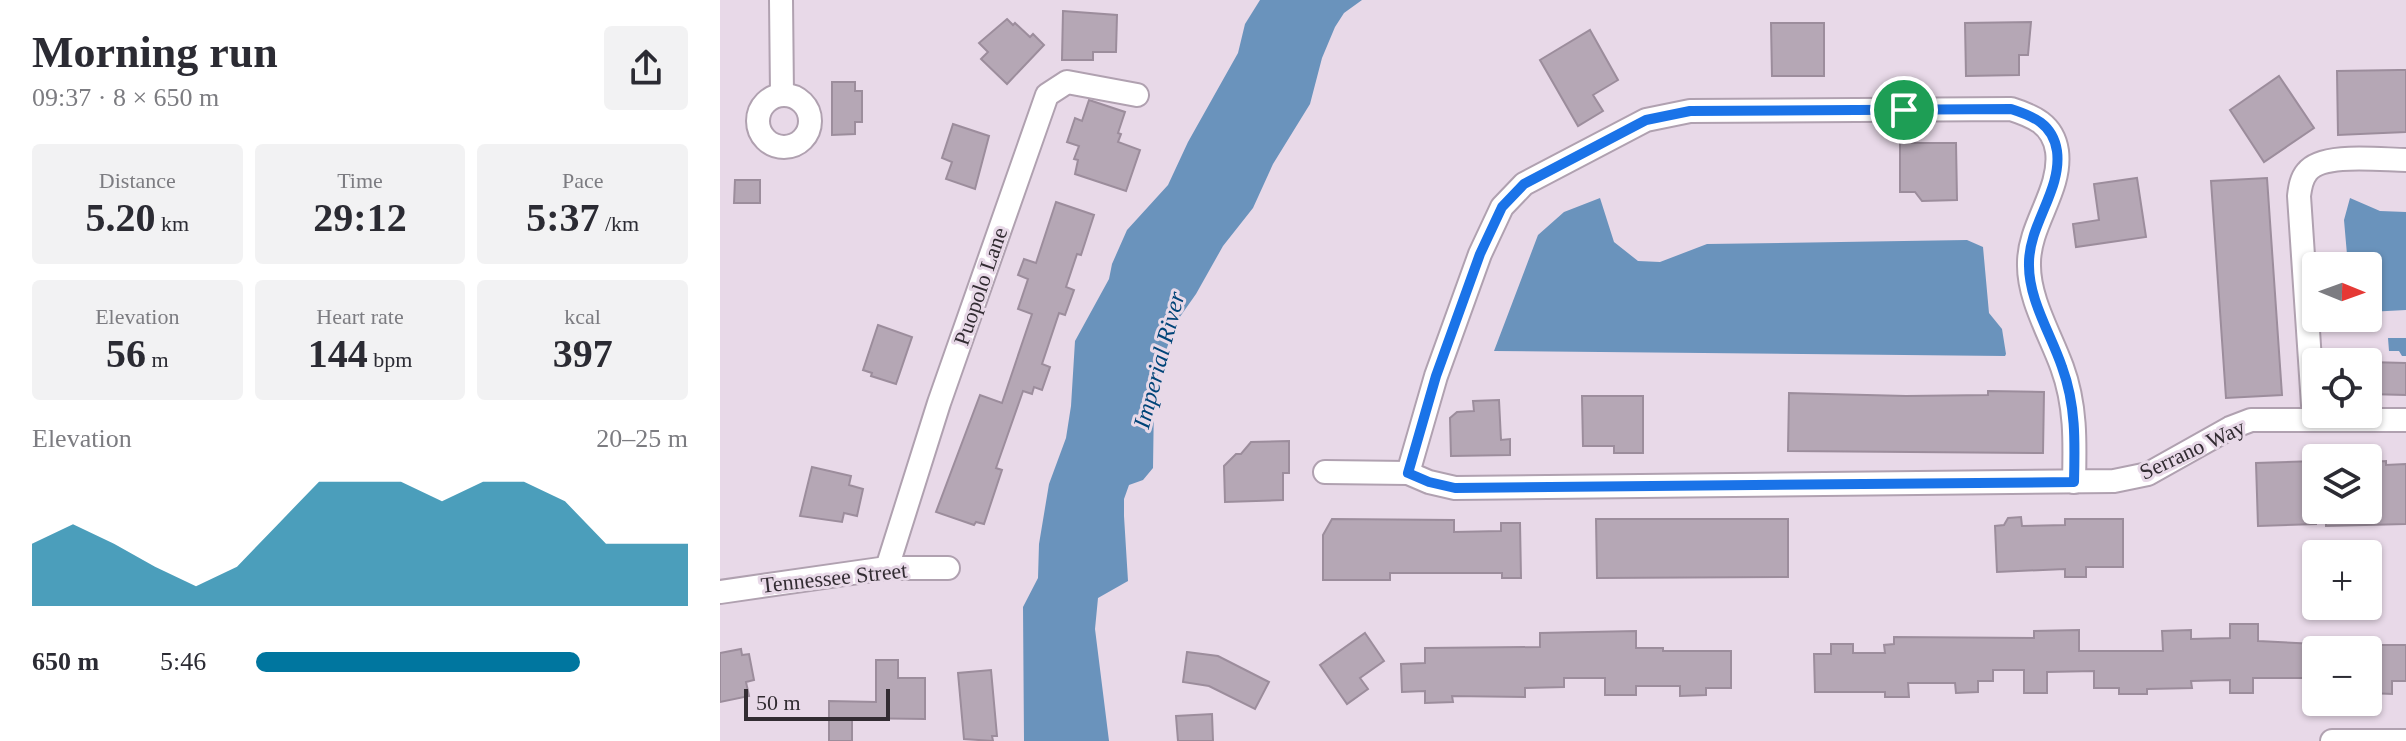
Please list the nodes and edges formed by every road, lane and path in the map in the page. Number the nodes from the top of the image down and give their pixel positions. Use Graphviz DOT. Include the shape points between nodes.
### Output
graph roads {
  1 [pos="781,0"];
  2 [pos="782,94"];
  3 [pos="1137,95"];
  4 [pos="2406,160"];
  5 [pos="2309,348"];
  6 [pos="2302,420"];
  7 [pos="2382,420"];
  8 [pos="2406,420"];
  9 [pos="1325,472"];
  10 [pos="1408,473"];
  11 [pos="2074,482"];
  12 [pos="887,568"];
  13 [pos="948,568"];
  14 [pos="720,592"];
  15 [pos="2332,741"];
  16 [pos="2406,741"];
  1 -- 2 [label="street"];
  3 -- 12 [label="street, Puopolo Lane" via="1067,82 1047,95"];
  4 -- 5 [label="street" via="2326,160 2307,171 2299,196"];
  6 -- 11 [label="street, Serrano Way" via="2251,420 2148,474"];
  7 -- 8 [label="street, Serrano Way"];
  9 -- 10 [label="street, Serrano Way"];
  10 -- 11 [label="street, Serrano Way" via="1455,488"];
  10 -- 11 [label="street" via="1480,254 1502,207 1524,184 1646,120 1690,111 2011,109 2036,117 2057,149 2057,170 2028,264 2075,417"];
  12 -- 13 [label="street, Tennessee Street"];
  12 -- 14 [label="street, Tennessee Street"];
  15 -- 16 [label="street"];
}
